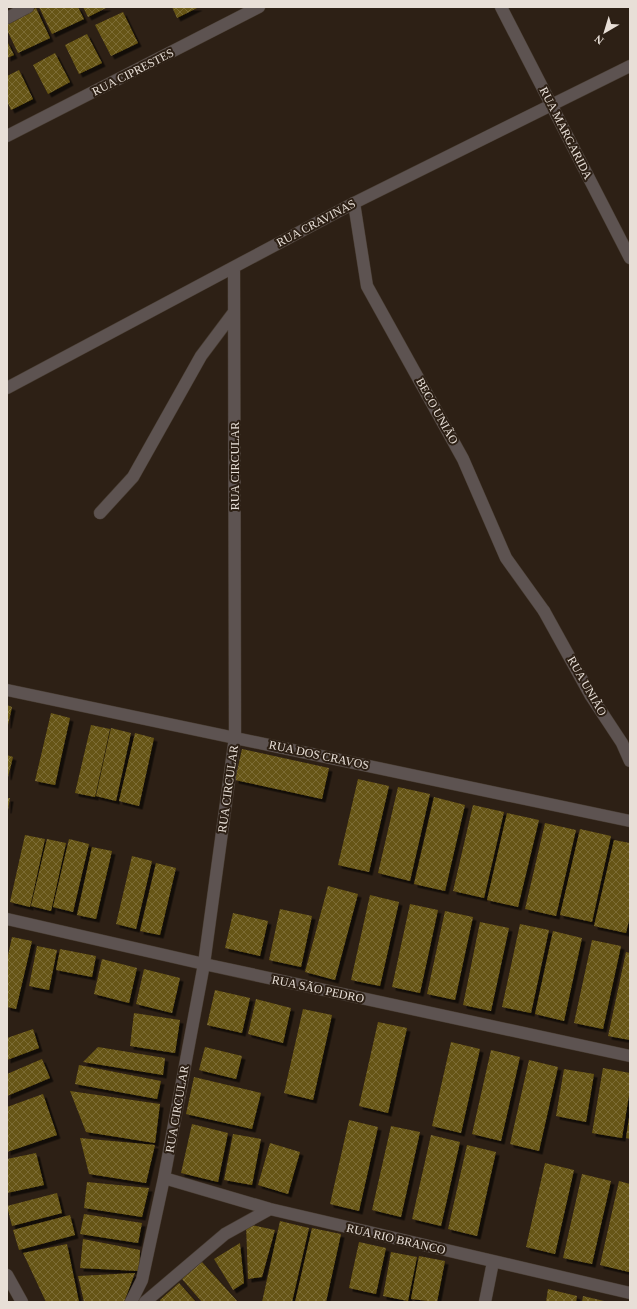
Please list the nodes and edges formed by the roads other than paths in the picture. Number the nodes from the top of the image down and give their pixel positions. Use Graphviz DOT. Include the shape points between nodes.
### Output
graph roads {
  1 [pos="28,7"];
  2 [pos="259,7"];
  3 [pos="501,7"];
  4 [pos="7,18"];
  5 [pos="630,66"];
  6 [pos="552,106"];
  7 [pos="7,136"];
  8 [pos="354,203"];
  9 [pos="630,258"];
  10 [pos="234,267"];
  11 [pos="234,312"];
  12 [pos="7,388"];
  13 [pos="100,513"];
  14 [pos="544,611"];
  15 [pos="7,690"];
  16 [pos="235,737"];
  17 [pos="630,762"];
  18 [pos="630,821"];
  19 [pos="7,919"];
  20 [pos="204,964"];
  21 [pos="630,1056"];
  22 [pos="164,1178"];
  23 [pos="270,1209"];
  24 [pos="493,1262"];
  25 [pos="7,1275"];
  26 [pos="630,1293"];
  27 [pos="22,1302"];
  28 [pos="130,1302"];
  29 [pos="145,1302"];
  30 [pos="485,1302"];
  1 -- 4 [label="street"];
  2 -- 7 [label="street, RUA CIPRESTES"];
  3 -- 6 [label="street, RUA MARGARIDA"];
  5 -- 6 [label="street, RUA CRAVINAS"];
  6 -- 8 [label="street, RUA CRAVINAS"];
  6 -- 9 [label="street, RUA MARGARIDA"];
  8 -- 10 [label="street, RUA CRAVINAS"];
  8 -- 14 [label="street, BECO UNIÃO" via="367,286 463,459 506,558"];
  10 -- 11 [label="street, RUA CIRCULAR"];
  10 -- 12 [label="street, RUA CRAVINAS"];
  11 -- 13 [label="street" via="201,356 133,477"];
  11 -- 16 [label="street, RUA CIRCULAR"];
  14 -- 17 [label="street, RUA UNIÃO" via="591,696 622,743"];
  15 -- 16 [label="street, RUA DOS CRAVOS"];
  16 -- 18 [label="street, RUA DOS CRAVOS"];
  16 -- 20 [label="street, RUA CIRCULAR"];
  19 -- 20 [label="street, RUA SÃO PEDRO"];
  20 -- 21 [label="street, RUA SÃO PEDRO"];
  20 -- 22 [label="street, RUA CIRCULAR"];
  22 -- 23 [label="street, RUA RIO BRANCO"];
  22 -- 28 [label="street, RUA CIRCULAR" via="142,1280"];
  23 -- 24 [label="street, RUA RIO BRANCO"];
  23 -- 29 [label="street" via="225,1234"];
  24 -- 26 [label="street, RUA RIO BRANCO"];
  24 -- 30 [label="street"];
  25 -- 27 [label="street"];
}
